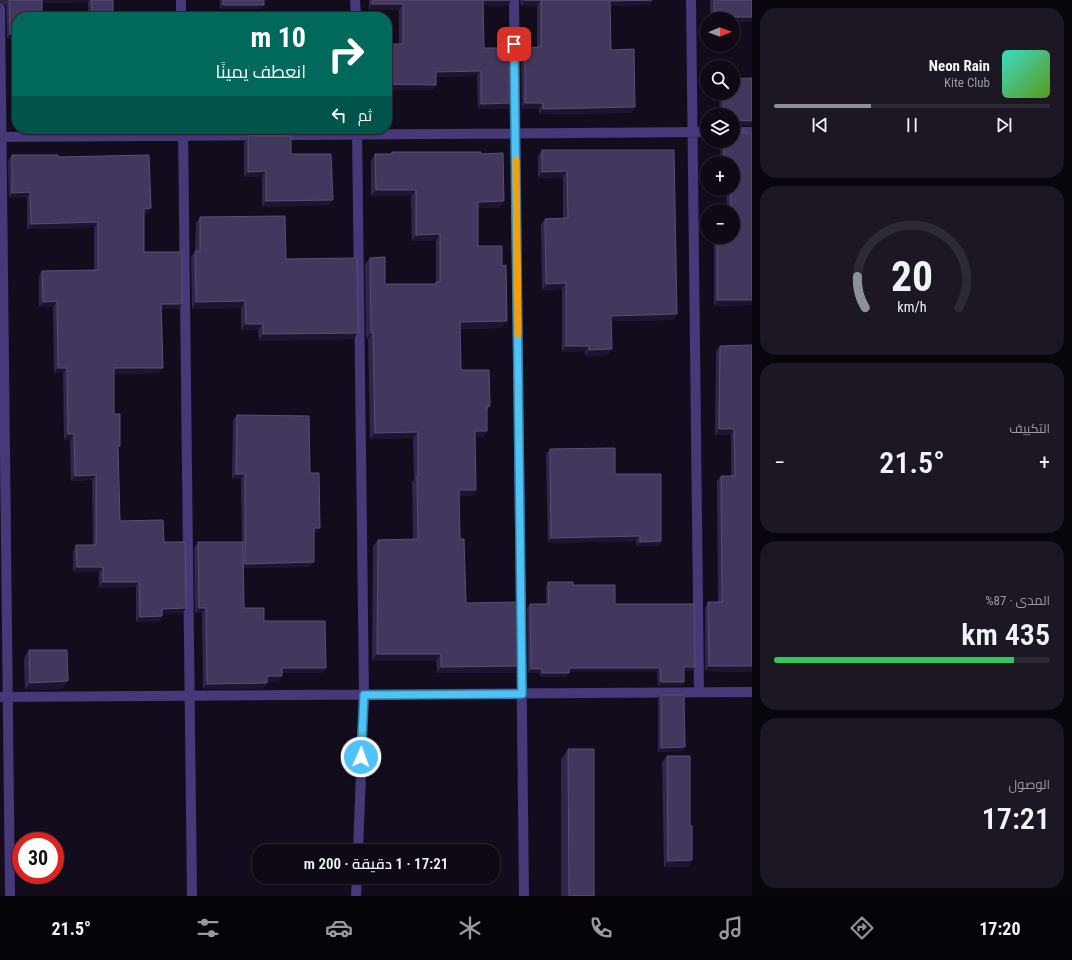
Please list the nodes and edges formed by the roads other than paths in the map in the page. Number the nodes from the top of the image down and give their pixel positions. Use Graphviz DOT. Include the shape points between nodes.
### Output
graph roads {
  1 [pos="181,0"];
  2 [pos="355,0"];
  3 [pos="514,0"];
  4 [pos="691,0"];
  5 [pos="0,8"];
  6 [pos="181,12"];
  7 [pos="356,12"];
  8 [pos="392,132"];
  9 [pos="693,132"];
  10 [pos="700,132"];
  11 [pos="740,132"];
  12 [pos="752,132"];
  13 [pos="110,134"];
  14 [pos="183,134"];
  15 [pos="357,134"];
  16 [pos="516,134"];
  17 [pos="1,137"];
  18 [pos="2,368"];
  19 [pos="699,692"];
  20 [pos="752,692"];
  21 [pos="522,694"];
  22 [pos="189,695"];
  23 [pos="364,695"];
  24 [pos="4,697"];
  25 [pos="358,844"];
  26 [pos="357,884"];
  27 [pos="10,896"];
  28 [pos="192,896"];
  29 [pos="356,896"];
  30 [pos="524,896"];
  1 -- 6 [label="street"];
  2 -- 7 [label="street"];
  3 -- 16 [label="street"];
  4 -- 9 [label="street"];
  5 -- 17 [label="street"];
  8 -- 16 [label="street"];
  9 -- 10 [label="street"];
  9 -- 16 [label="street"];
  9 -- 19 [label="street"];
  11 -- 12 [label="street"];
  13 -- 17 [label="street"];
  14 -- 22 [label="street"];
  15 -- 23 [label="street"];
  16 -- 21 [label="street"];
  17 -- 18 [label="street"];
  18 -- 24 [label="street"];
  19 -- 20 [label="street"];
  19 -- 21 [label="street"];
  21 -- 23 [label="street"];
  21 -- 30 [label="street"];
  22 -- 23 [label="street"];
  22 -- 24 [label="street"];
  22 -- 28 [label="street"];
  23 -- 25 [label="street"];
  24 -- 27 [label="street"];
  26 -- 29 [label="street"];
}
